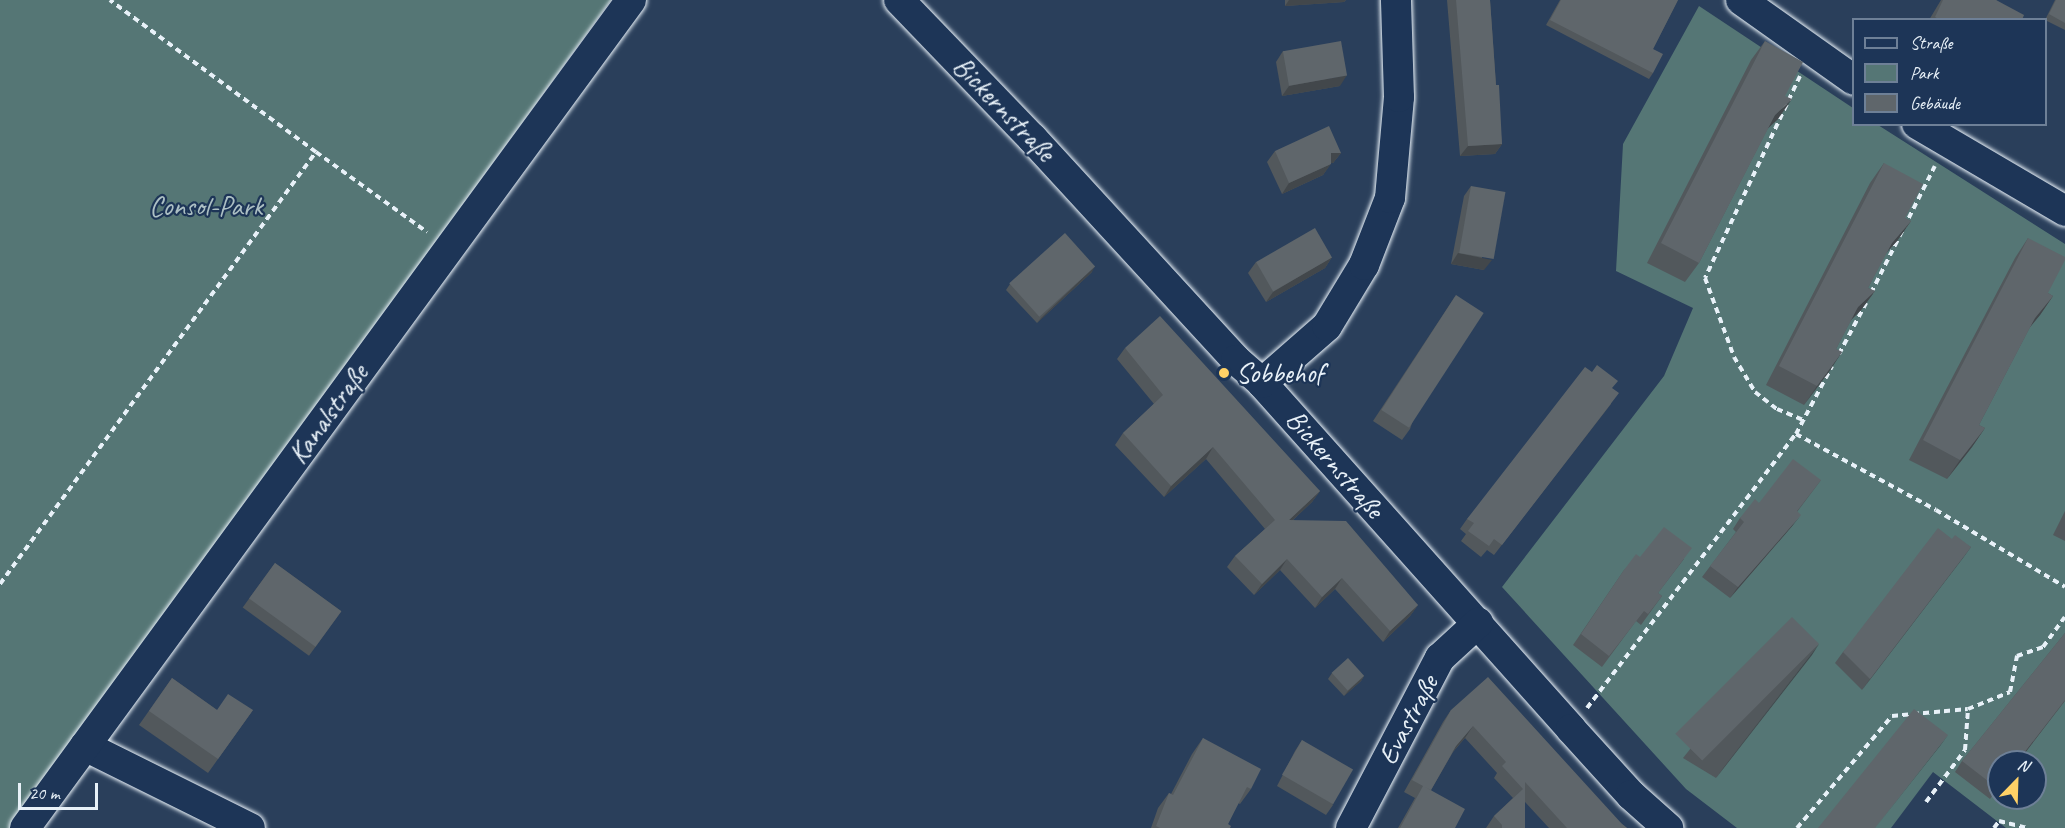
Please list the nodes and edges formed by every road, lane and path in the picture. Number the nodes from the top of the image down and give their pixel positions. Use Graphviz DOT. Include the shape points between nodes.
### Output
graph roads {
  1 [pos="110,0"];
  2 [pos="631,0"];
  3 [pos="899,0"];
  4 [pos="1396,0"];
  5 [pos="1741,0"];
  6 [pos="1813,50"];
  7 [pos="1852,79"];
  8 [pos="1920,126"];
  9 [pos="1945,144"];
  10 [pos="316,152"];
  11 [pos="2065,211"];
  12 [pos="449,249"];
  13 [pos="1262,382"];
  14 [pos="1803,420"];
  15 [pos="1796,434"];
  16 [pos="0,584"];
  17 [pos="2065,587"];
  18 [pos="2065,617"];
  19 [pos="1478,624"];
  20 [pos="1968,709"];
  21 [pos="1571,729"];
  22 [pos="85,746"];
  23 [pos="1926,802"];
  24 [pos="25,828"];
  25 [pos="250,828"];
  26 [pos="1351,828"];
  27 [pos="1668,828"];
  28 [pos="1797,828"];
  29 [pos="1994,828"];
  30 [pos="2028,828"];
  1 -- 10 [label="path"];
  2 -- 12 [label="street, Kanalstraße"];
  3 -- 13 [label="street, Bickernstraße" via="1236,360"];
  4 -- 13 [label="street" via="1399,97 1390,198 1364,265 1327,326"];
  5 -- 6 [label="street"];
  6 -- 7 [label="street"];
  6 -- 14 [label="path" via="1705,278 1734,357 1755,392"];
  8 -- 9 [label="street"];
  9 -- 11 [label="street"];
  9 -- 14 [label="path" via="1915,212"];
  10 -- 12 [label="path"];
  10 -- 16 [label="path"];
  12 -- 22 [label="street, Kanalstraße"];
  13 -- 19 [label="street, Bickernstraße"];
  14 -- 15 [label="path"];
  15 -- 17 [label="path" via="1936,510"];
  15 -- 21 [label="path"];
  18 -- 20 [label="path" via="2043,647 2017,656 2010,692"];
  19 -- 21 [label="street, Bickernstraße"];
  19 -- 26 [label="street, Evastraße" via="1440,658"];
  20 -- 23 [label="path" via="1965,750"];
  20 -- 28 [label="path" via="1892,716"];
  21 -- 27 [label="street, Bickernstraße" via="1631,795"];
  22 -- 24 [label="street, Kanalstraße"];
  22 -- 25 [label="street"];
  29 -- 30 [label="path" via="2000,821"];
}
